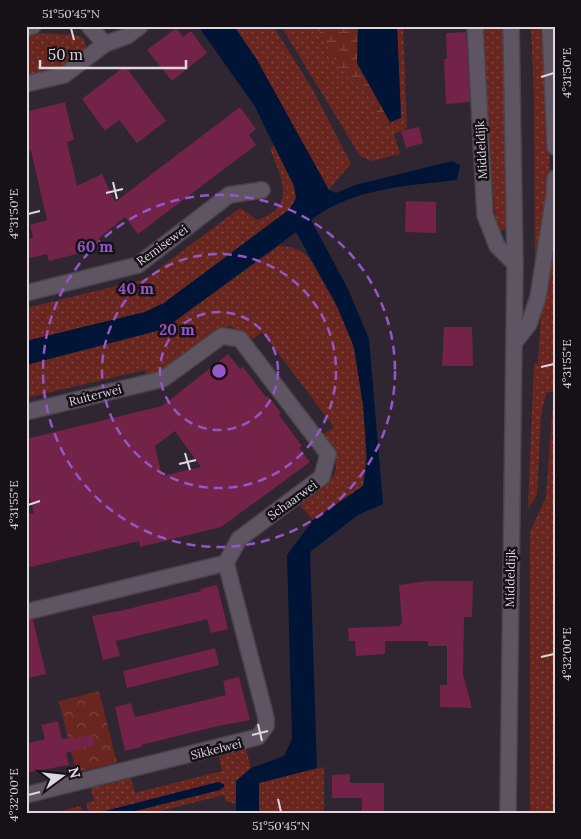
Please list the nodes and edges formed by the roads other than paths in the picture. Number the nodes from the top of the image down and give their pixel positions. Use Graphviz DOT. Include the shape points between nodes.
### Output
graph roads {
  1 [pos="33,26"];
  2 [pos="89,26"];
  3 [pos="140,26"];
  4 [pos="475,26"];
  5 [pos="511,26"];
  6 [pos="550,26"];
  7 [pos="26,28"];
  8 [pos="105,44"];
  9 [pos="26,84"];
  10 [pos="555,147"];
  11 [pos="555,178"];
  12 [pos="262,190"];
  13 [pos="515,264"];
  14 [pos="26,293"];
  15 [pos="514,342"];
  16 [pos="163,379"];
  17 [pos="26,412"];
  18 [pos="226,562"];
  19 [pos="26,612"];
  20 [pos="26,795"];
  21 [pos="508,813"];
  1 -- 7 [label="street"];
  2 -- 8 [label="street"];
  3 -- 8 [label="street" via="128,36"];
  4 -- 13 [label="street, Middeldijk" via="485,215 497,246"];
  5 -- 13 [label="street, Middeldijk"];
  6 -- 10 [label="street"];
  8 -- 9 [label="street" via="64,75"];
  11 -- 15 [label="street" via="538,297 529,324"];
  12 -- 14 [label="street, Remisewei" via="229,195 138,265"];
  13 -- 15 [label="street, Middeldijk"];
  15 -- 21 [label="street, Middeldijk"];
  16 -- 17 [label="street, Ruiterwei"];
  16 -- 18 [label="street, Schaarwei" via="222,336 240,339 328,454 322,477 239,539"];
  18 -- 19 [label="street"];
  18 -- 20 [label="street, Sikkelwei" via="266,718 266,726 258,737"];
}
